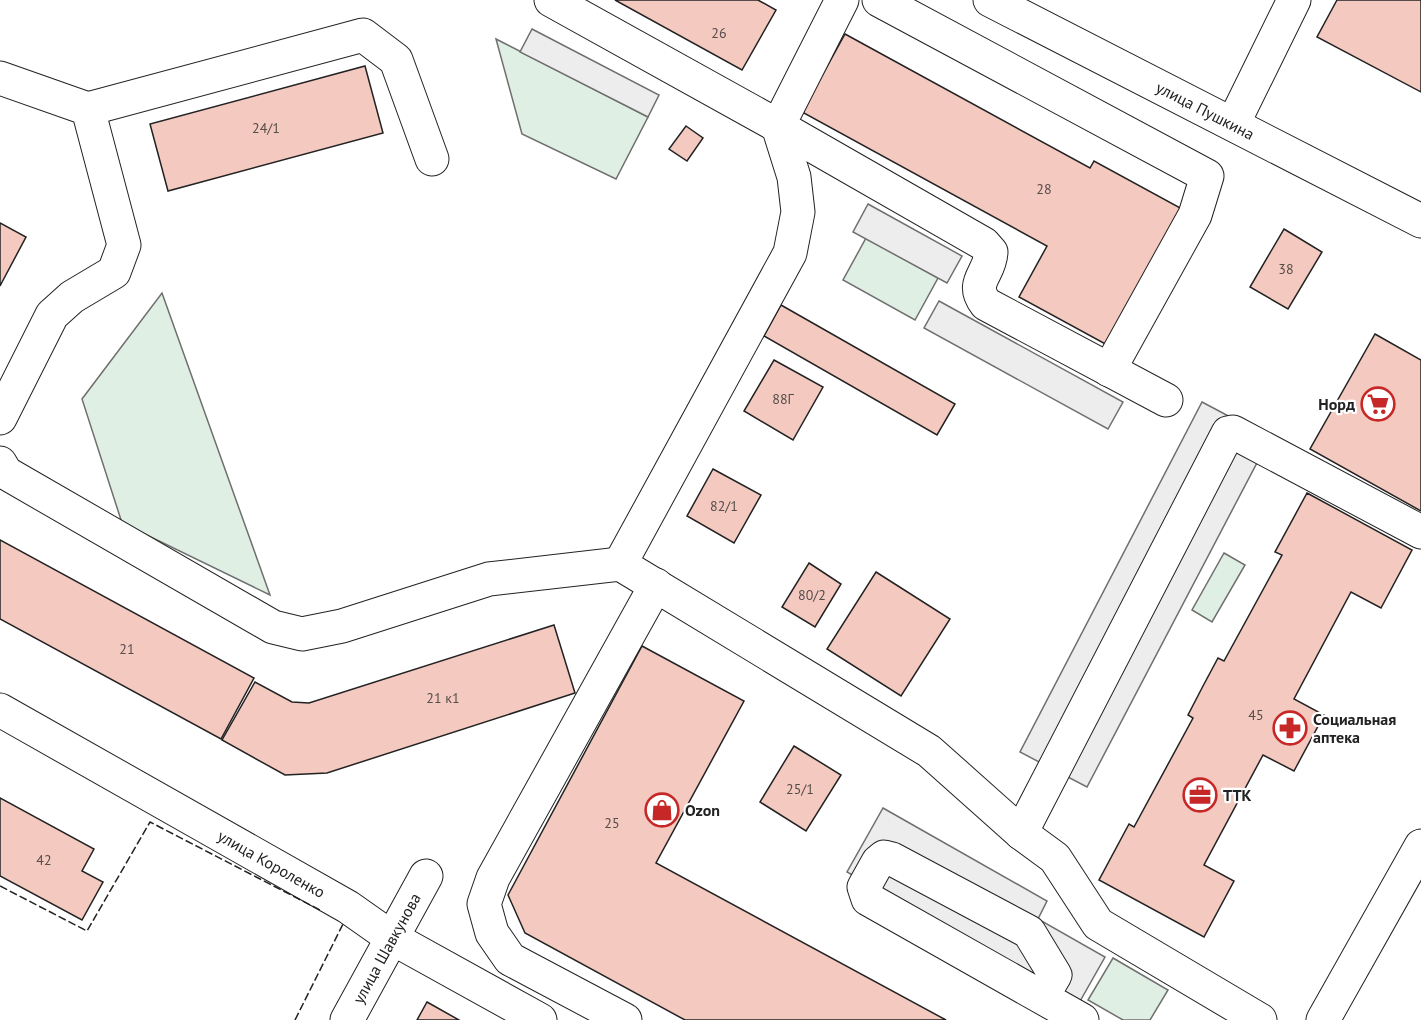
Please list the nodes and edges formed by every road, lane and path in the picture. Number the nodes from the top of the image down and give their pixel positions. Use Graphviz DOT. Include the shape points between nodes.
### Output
graph roads {
  1 [pos="551,0"];
  2 [pos="842,0"];
  3 [pos="879,0"];
  4 [pos="990,0"];
  5 [pos="1294,0"];
  6 [pos="0,78"];
  7 [pos="88,110"];
  8 [pos="1233,124"];
  9 [pos="778,126"];
  10 [pos="432,159"];
  11 [pos="1421,221"];
  12 [pos="1109,370"];
  13 [pos="1166,400"];
  14 [pos="0,418"];
  15 [pos="0,463"];
  16 [pos="1421,532"];
  17 [pos="620,564"];
  18 [pos="656,585"];
  19 [pos="0,710"];
  20 [pos="1021,833"];
  21 [pos="1421,846"];
  22 [pos="426,876"];
  23 [pos="392,938"];
  24 [pos="1042,997"];
  25 [pos="1216,1009"];
  26 [pos="347,1020"];
  27 [pos="540,1020"];
  28 [pos="625,1020"];
  29 [pos="1082,1020"];
  30 [pos="1260,1020"];
  31 [pos="1323,1020"];
  1 -- 9 [label="street"];
  2 -- 9 [label="street"];
  3 -- 12 [label="street" via="1207,176 1195,215"];
  4 -- 8 [label="street, улица Пушкина"];
  5 -- 8 [label="street"];
  6 -- 7 [label="street"];
  7 -- 10 [label="street" via="363,35 396,60"];
  7 -- 14 [label="street" via="124,245 114,272 72,297 52,315"];
  8 -- 11 [label="street, улица Пушкина"];
  9 -- 12 [label="street" via="984,244 991,252 991,262 979,284 979,295 986,304"];
  9 -- 17 [label="street" via="794,177 798,212 790,253"];
  12 -- 13 [label="street"];
  15 -- 17 [label="street" via="6,473 273,627 302,634 342,626 489,579"];
  16 -- 20 [label="street" via="1233,432 1228,433"];
  17 -- 18 [label="street"];
  18 -- 20 [label="street" via="928,751"];
  18 -- 28 [label="street" via="493,878 484,904 492,933 510,959"];
  19 -- 23 [label="street, улица Короленко" via="348,907"];
  20 -- 25 [label="street" via="1055,858 1098,924"];
  21 -- 31 [label="street"];
  22 -- 23 [label="street, улица Шавкунова"];
  23 -- 26 [label="street, улица Шавкунова"];
  23 -- 27 [label="street, улица Короленко"];
  24 -- 24 [label="street" via="868,898 864,887 878,861 884,857 892,859 1029,932 1055,975"];
  24 -- 29 [label="street"];
  25 -- 30 [label="street"];
}
